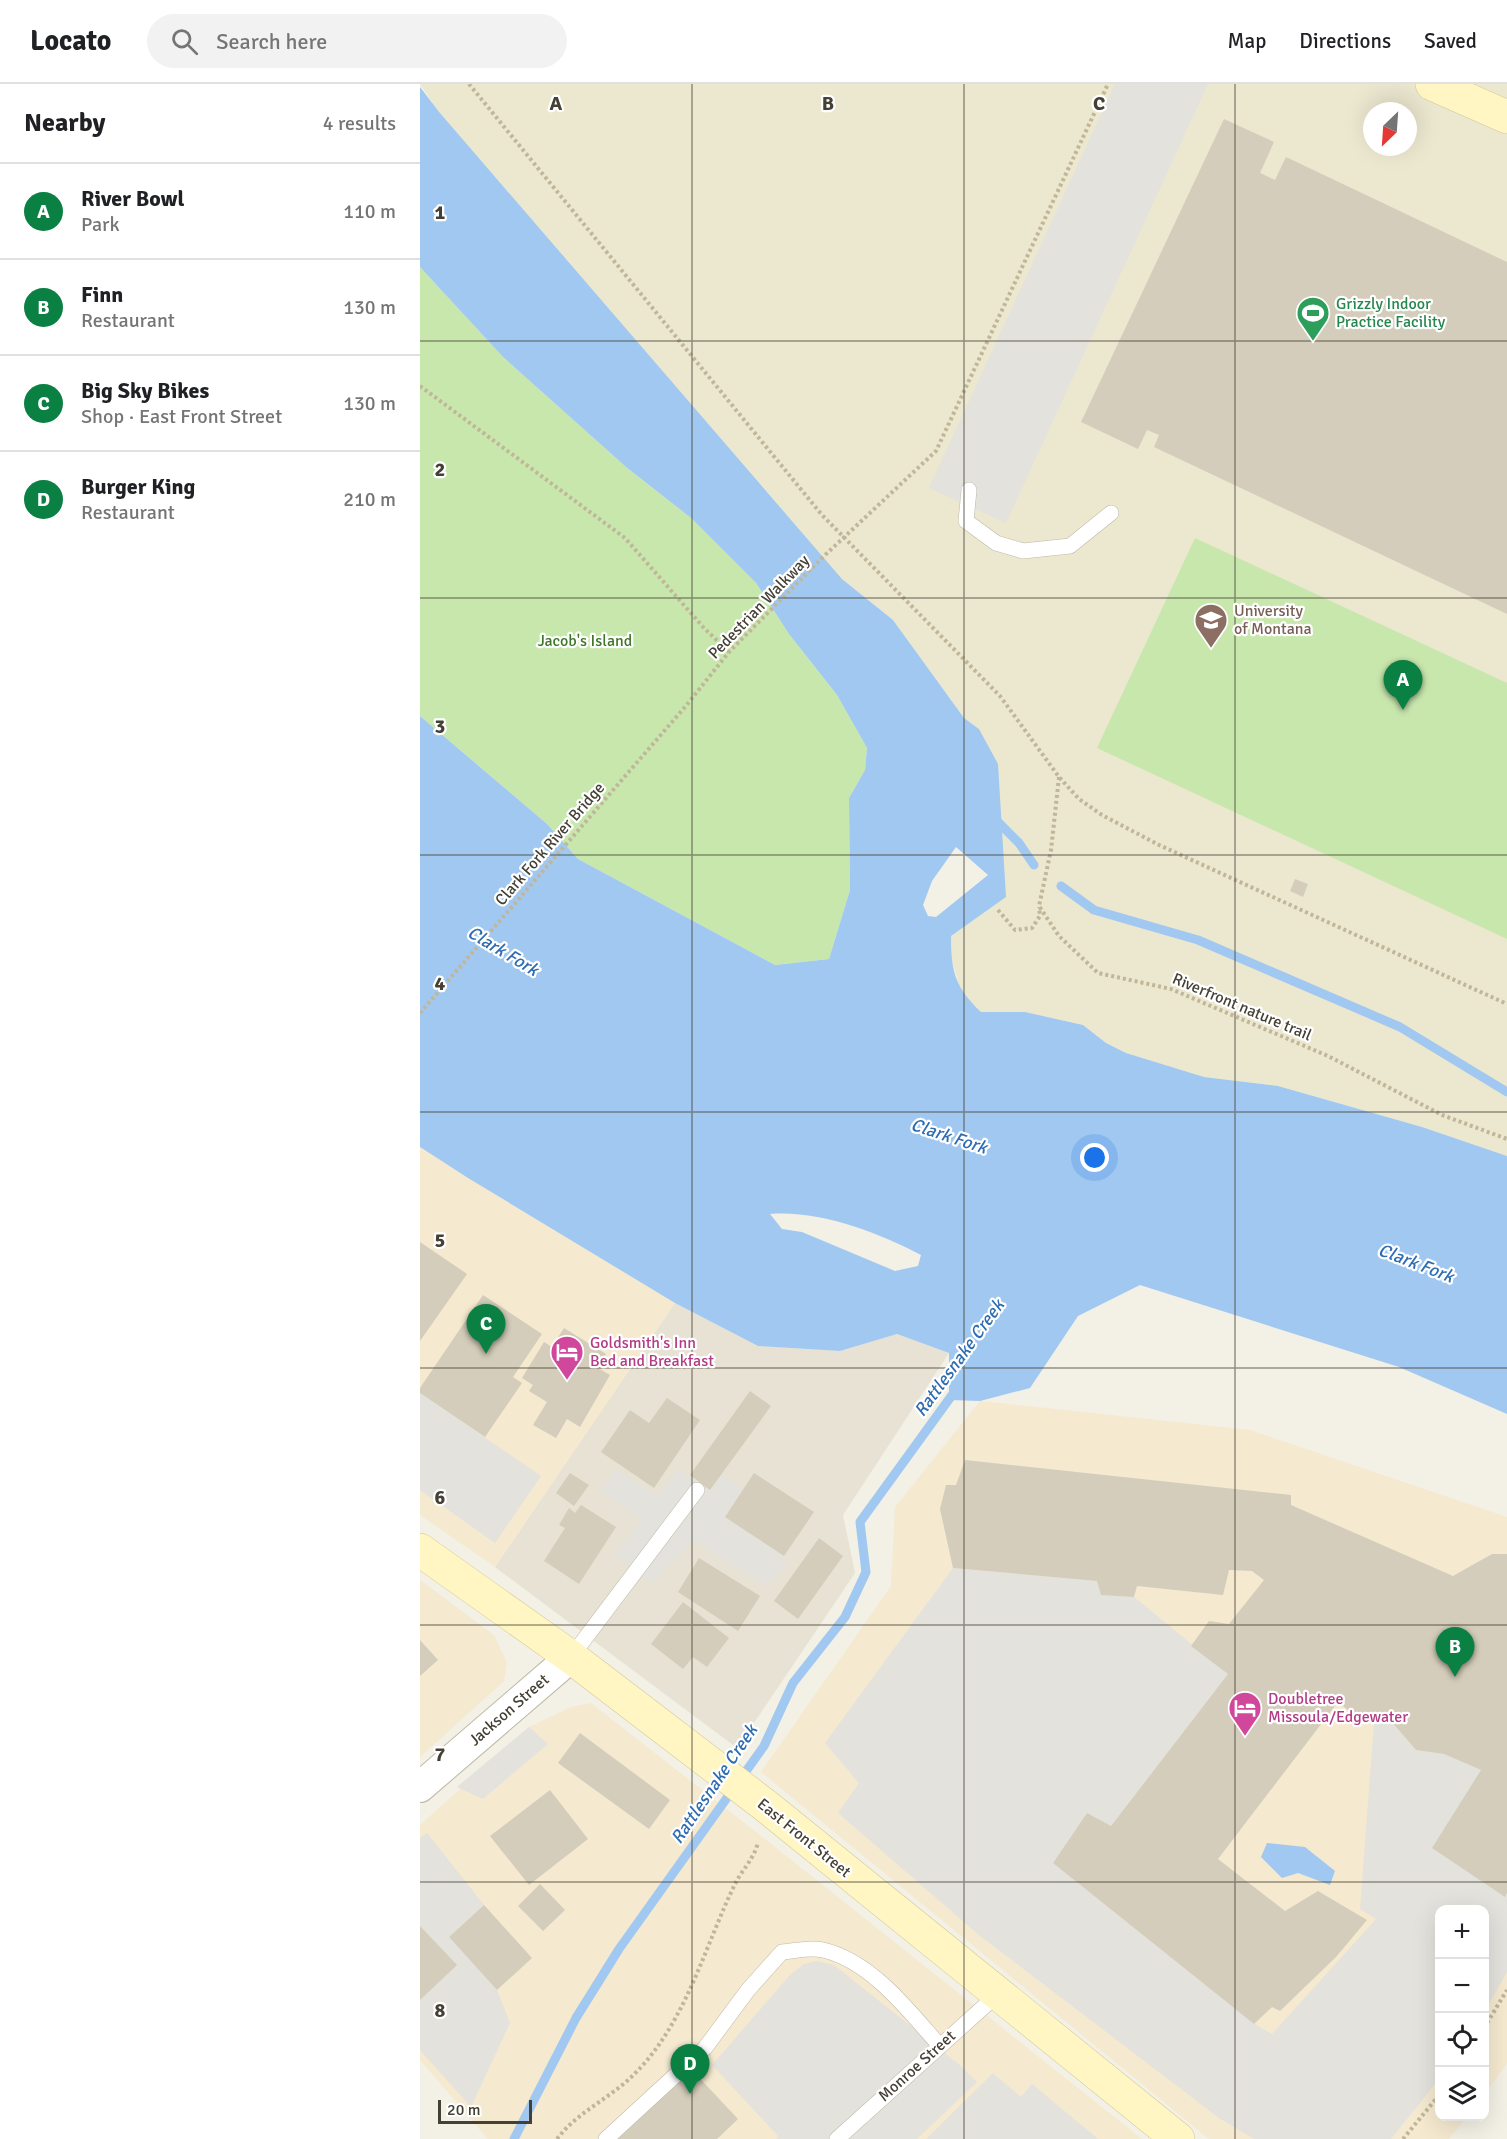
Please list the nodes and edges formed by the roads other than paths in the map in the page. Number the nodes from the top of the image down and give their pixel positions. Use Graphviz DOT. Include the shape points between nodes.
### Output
graph roads {
  1 [pos="1432,84"];
  2 [pos="1467,91"];
  3 [pos="1507,117"];
  4 [pos="969,490"];
  5 [pos="1111,513"];
  6 [pos="697,1490"];
  7 [pos="420,1550"];
  8 [pos="571,1657"];
  9 [pos="420,1787"];
  10 [pos="998,1994"];
  11 [pos="939,2045"];
  12 [pos="606,2139"];
  13 [pos="837,2139"];
  14 [pos="1178,2139"];
  1 -- 2 [label="street"];
  2 -- 3 [label="street"];
  4 -- 5 [label="lane" via="966,521 996,543 1023,551 1070,546"];
  6 -- 8 [label="lane"];
  7 -- 8 [label="street, East Front Street"];
  8 -- 9 [label="street, Jackson Street"];
  8 -- 10 [label="street, East Front Street" via="766,1806"];
  10 -- 11 [label="lane, Monroe Street"];
  10 -- 14 [label="street, East Front Street"];
  11 -- 12 [label="lane" via="883,1983 847,1960 824,1950 782,1952 705,2048"];
  11 -- 13 [label="lane, Monroe Street"];
}
